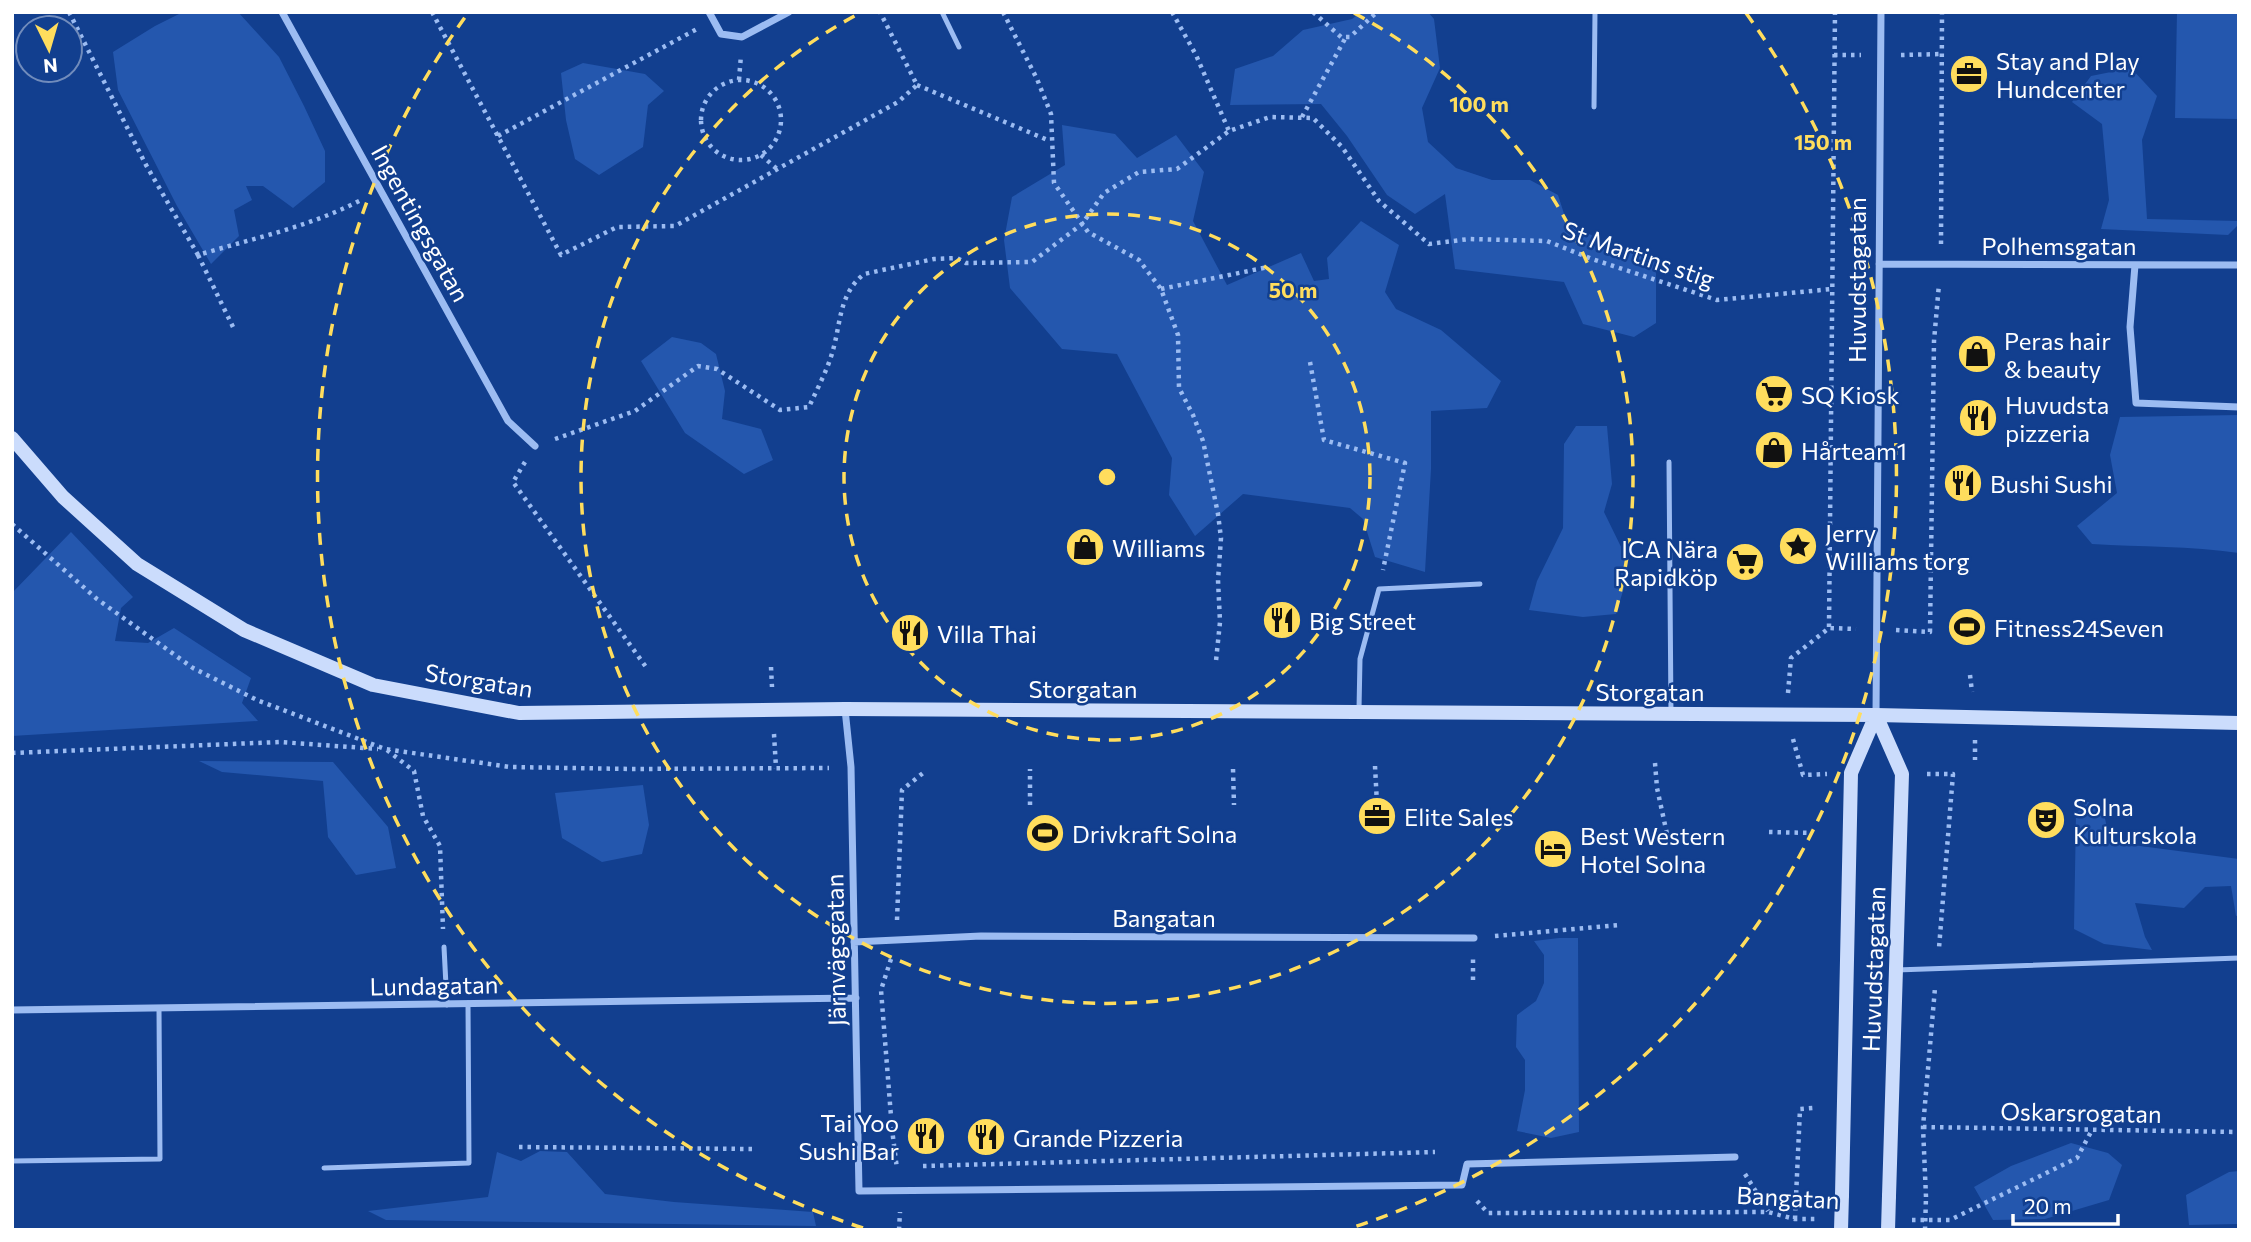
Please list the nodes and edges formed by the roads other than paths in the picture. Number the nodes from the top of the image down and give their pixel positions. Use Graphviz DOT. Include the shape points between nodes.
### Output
graph roads {
  1 [pos="282,12"];
  2 [pos="789,12"];
  3 [pos="942,12"];
  4 [pos="1595,12"];
  5 [pos="1881,12"];
  6 [pos="711,16"];
  7 [pos="959,47"];
  8 [pos="1594,107"];
  9 [pos="1879,264"];
  10 [pos="2135,265"];
  11 [pos="2239,265"];
  12 [pos="2239,407"];
  13 [pos="12,438"];
  14 [pos="535,446"];
  15 [pos="1669,461"];
  16 [pos="1480,584"];
  17 [pos="845,709"];
  18 [pos="1359,712"];
  19 [pos="1671,714"];
  20 [pos="1876,715"];
  21 [pos="2239,723"];
  22 [pos="1474,938"];
  23 [pos="854,942"];
  24 [pos="444,947"];
  25 [pos="2239,958"];
  26 [pos="1896,970"];
  27 [pos="856,998"];
  28 [pos="468,1003"];
  29 [pos="447,1005"];
  30 [pos="159,1008"];
  31 [pos="12,1010"];
  32 [pos="1735,1157"];
  33 [pos="12,1161"];
  34 [pos="324,1168"];
  35 [pos="900,1189"];
  36 [pos="1893,1225"];
  37 [pos="1841,1230"];
  1 -- 14 [label="street, Ingentingsgatan" via="508,421"];
  2 -- 6 [label="street" via="742,37 720,34"];
  3 -- 7 [label="lane"];
  4 -- 8 [label="lane"];
  5 -- 9 [label="street, Huvudstagatan"];
  9 -- 10 [label="street, Polhemsgatan"];
  9 -- 20 [label="street, Huvudstagatan"];
  10 -- 11 [label="street, Polhemsgatan"];
  10 -- 12 [label="street" via="2130,327 2136,403"];
  13 -- 17 [label="street, Storgatan" via="63,497 137,564 244,630 373,685 519,713"];
  15 -- 19 [label="lane"];
  16 -- 18 [label="lane" via="1379,589 1360,659"];
  17 -- 18 [label="street, Storgatan"];
  17 -- 23 [label="street, Järnvägsgatan" via="851,767"];
  18 -- 19 [label="street, Storgatan"];
  19 -- 20 [label="street, Storgatan"];
  20 -- 21 [label="street, Storgatan"];
  20 -- 26 [label="street, Huvudstagatan" via="1902,774"];
  20 -- 37 [label="street, Huvudstagatan, bridge" via="1851,774"];
  22 -- 23 [label="street, Bangatan" via="981,936"];
  23 -- 27 [label="street, Järnvägsgatan"];
  24 -- 29 [label="lane"];
  25 -- 26 [label="lane"];
  26 -- 36 [label="street, Huvudstagatan, bridge" via="1889,1196"];
  27 -- 28 [label="street, Lundagatan"];
  27 -- 35 [label="street, Järnvägsgatan" via="859,1191"];
  28 -- 29 [label="street, Lundagatan"];
  28 -- 34 [label="lane" via="469,1163"];
  29 -- 30 [label="street, Lundagatan"];
  30 -- 31 [label="street, Lundagatan"];
  30 -- 33 [label="lane" via="160,1159"];
  32 -- 35 [label="street, Bangatan" via="1467,1164 1461,1185"];
}
